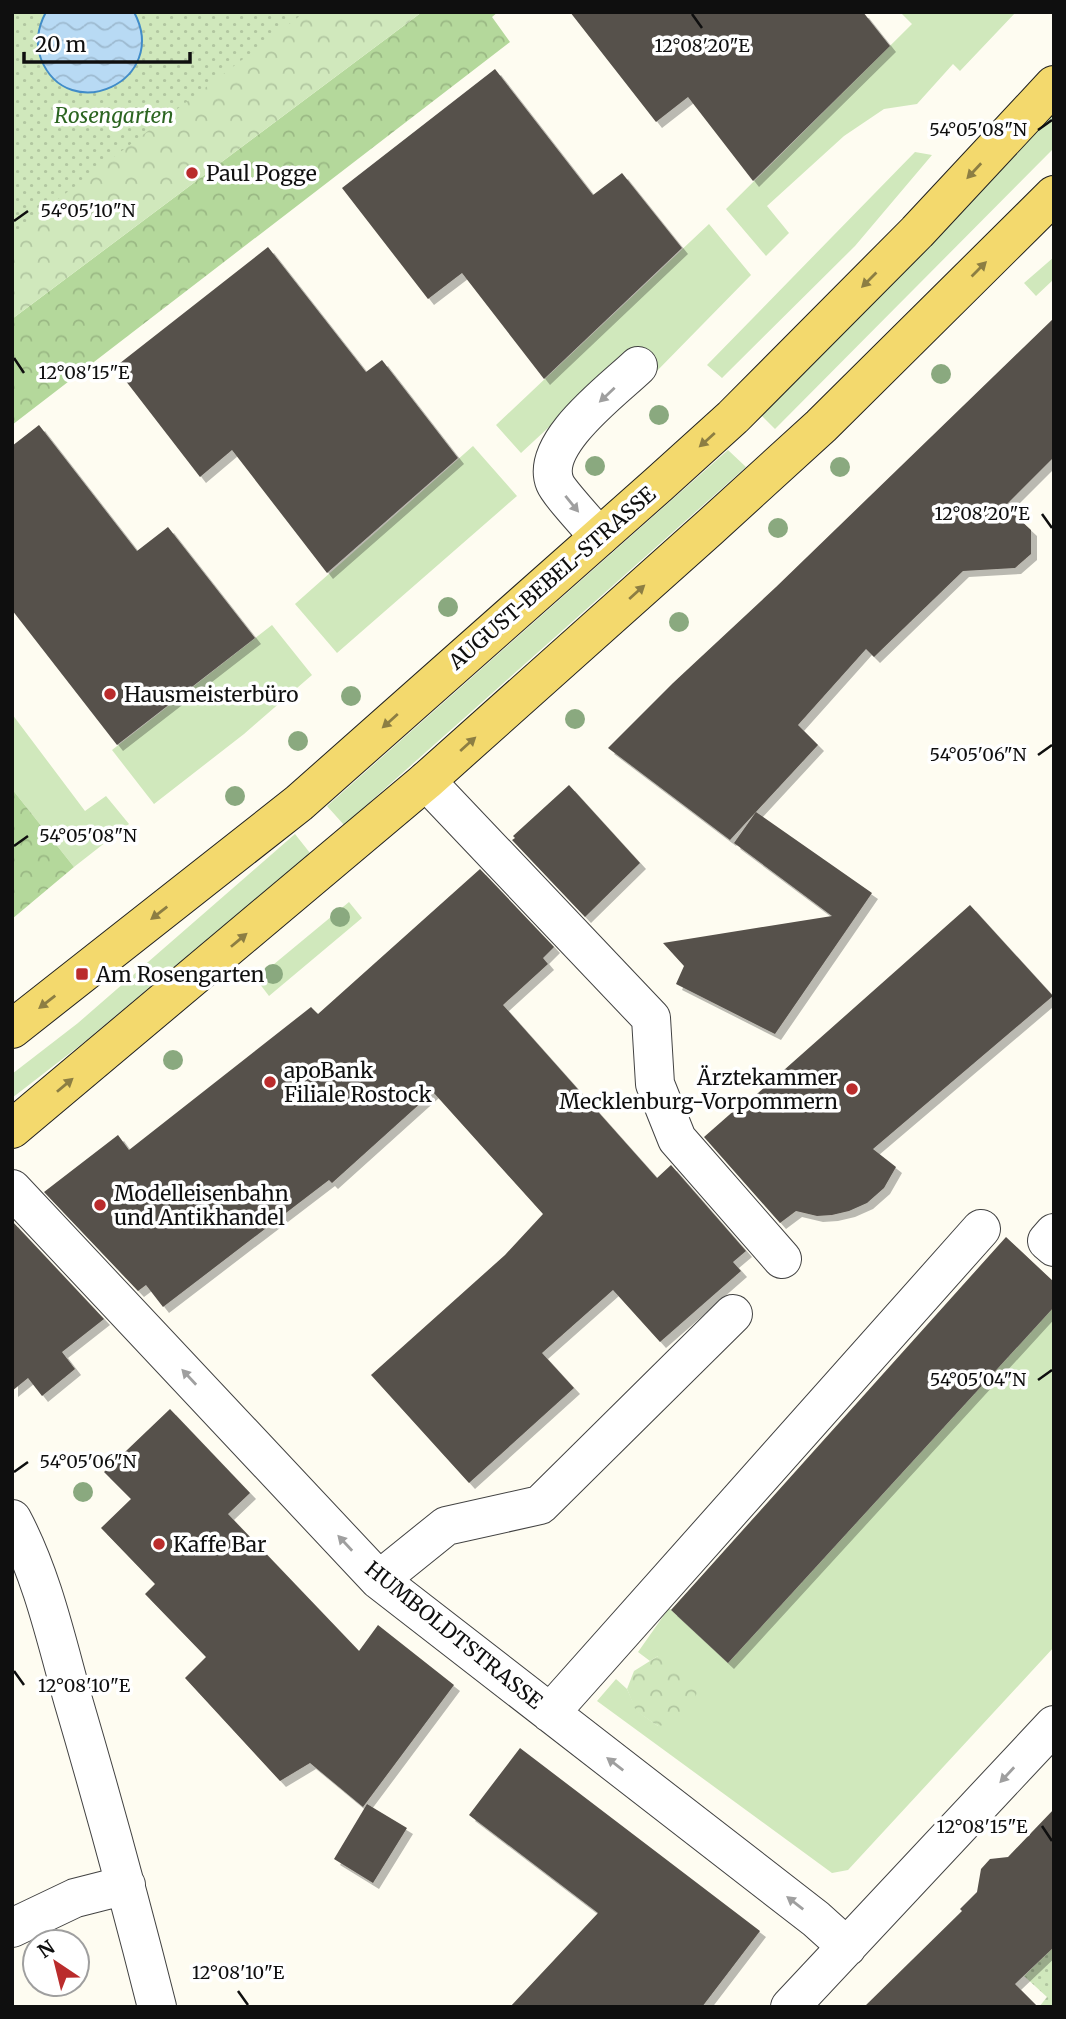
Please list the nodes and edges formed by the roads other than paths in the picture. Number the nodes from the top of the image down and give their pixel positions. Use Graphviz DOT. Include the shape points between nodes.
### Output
graph roads {
  1 [pos="1054,85"];
  2 [pos="1054,195"];
  3 [pos="638,366"];
  4 [pos="599,537"];
  5 [pos="426,781"];
  6 [pos="12,1029"];
  7 [pos="12,1129"];
  8 [pos="12,1189"];
  9 [pos="981,1229"];
  10 [pos="1054,1233"];
  11 [pos="1054,1247"];
  12 [pos="782,1259"];
  13 [pos="733,1314"];
  14 [pos="12,1519"];
  15 [pos="379,1580"];
  16 [pos="550,1713"];
  17 [pos="1054,1725"];
  18 [pos="126,1885"];
  19 [pos="12,1928"];
  20 [pos="847,1947"];
  21 [pos="157,2007"];
  22 [pos="790,2007"];
  1 -- 4 [label="main road, AUGUST-BEBEL-STRASSE, one-way" via="917,232 743,407"];
  5 -- 2 [label="main road, one-way" via="821,426"];
  3 -- 4 [label="street, one-way" via="575,425 554,459 555,483"];
  4 -- 6 [label="main road, AUGUST-BEBEL-STRASSE, one-way" via="299,803"];
  7 -- 5 [label="main road, one-way"];
  5 -- 12 [label="street" via="651,1018 655,1084 677,1139"];
  15 -- 8 [label="street, HUMBOLDTSTRASSE, one-way"];
  9 -- 16 [label="street"];
  10 -- 11 [label="street" via="1047,1241"];
  13 -- 15 [label="street" via="540,1505 446,1526"];
  14 -- 18 [label="street" via="42,1590"];
  15 -- 16 [label="street, HUMBOLDTSTRASSE"];
  20 -- 16 [label="street, HUMBOLDTSTRASSE, one-way"];
  17 -- 20 [label="street, one-way"];
  18 -- 19 [label="street" via="75,1898"];
  18 -- 21 [label="street"];
  20 -- 22 [label="street"];
}
